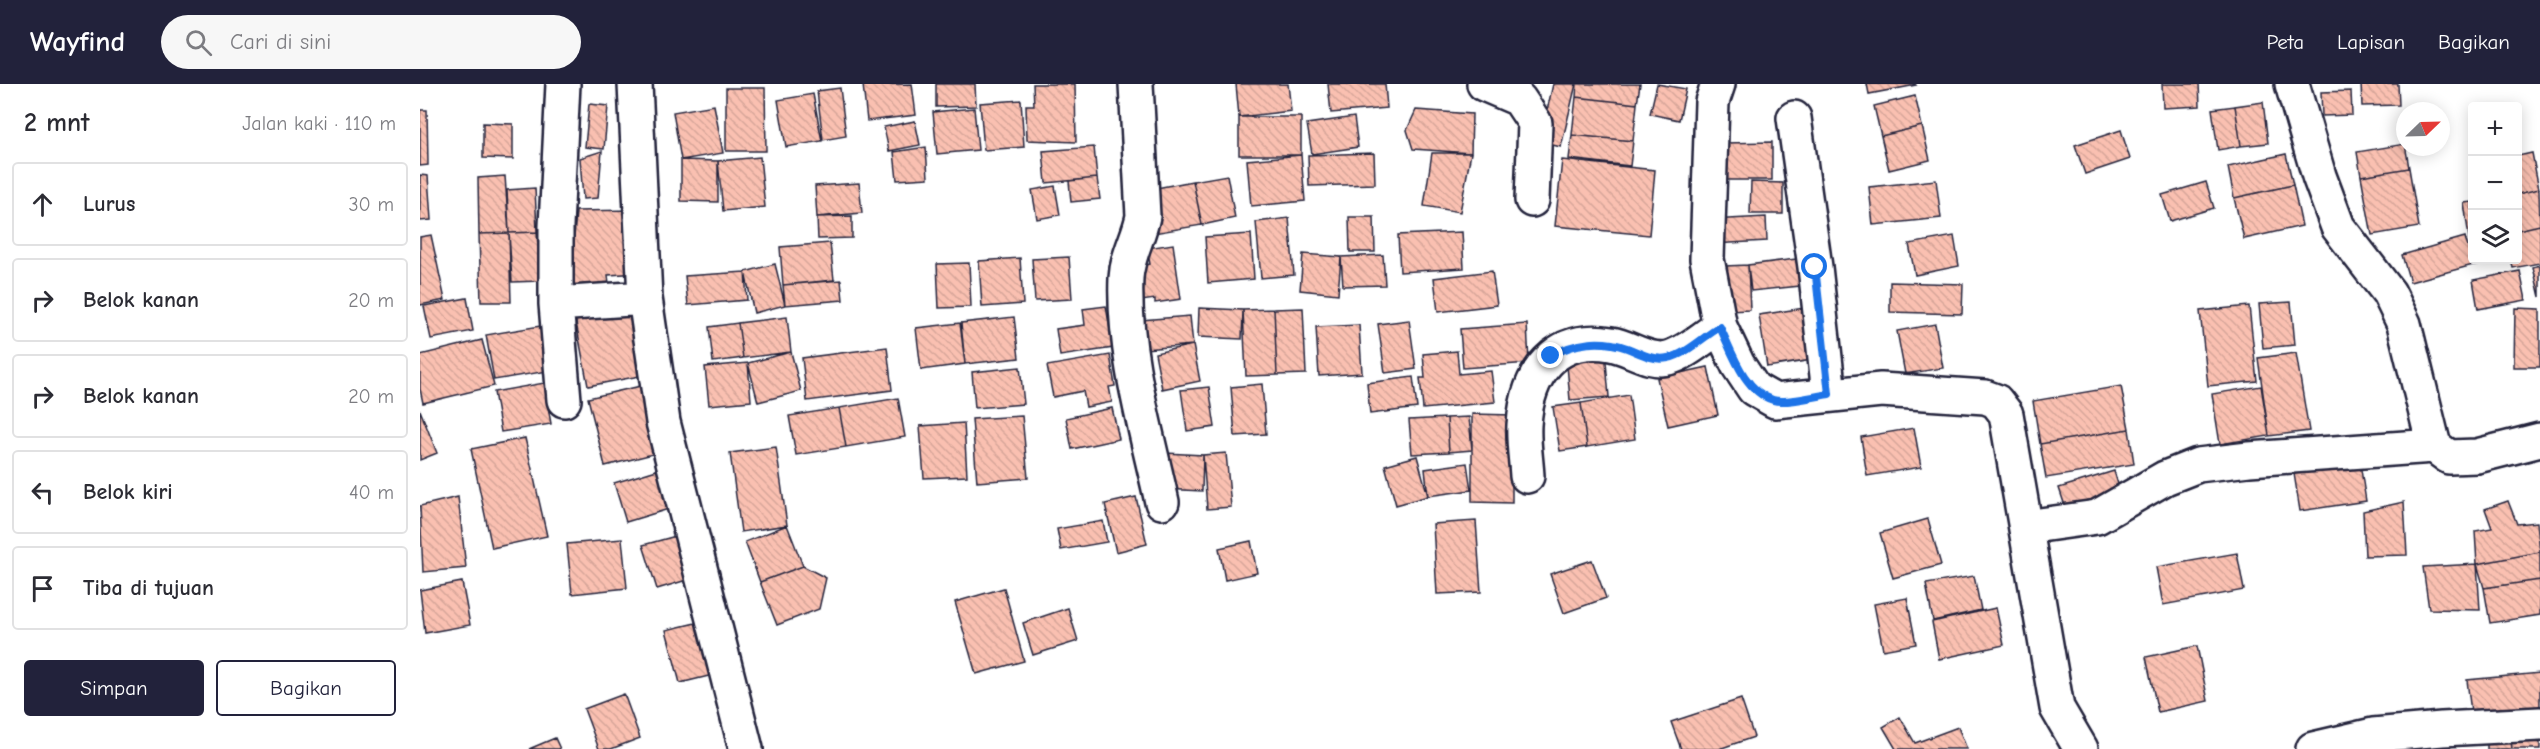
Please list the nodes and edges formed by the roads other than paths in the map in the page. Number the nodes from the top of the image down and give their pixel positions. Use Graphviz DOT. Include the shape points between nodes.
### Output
graph roads {
  1 [pos="563,84"];
  2 [pos="635,84"];
  3 [pos="1136,84"];
  4 [pos="1484,84"];
  5 [pos="1718,84"];
  6 [pos="2292,84"];
  7 [pos="1794,118"];
  8 [pos="1532,201"];
  9 [pos="645,298"];
  10 [pos="556,304"];
  11 [pos="1720,327"];
  12 [pos="1829,394"];
  13 [pos="564,400"];
  14 [pos="2540,440"];
  15 [pos="2434,446"];
  16 [pos="1527,476"];
  17 [pos="1162,501"];
  18 [pos="2026,527"];
  19 [pos="2540,724"];
  20 [pos="746,749"];
  21 [pos="2081,749"];
  22 [pos="2313,749"];
  1 -- 10 [label="street"];
  2 -- 9 [label="street"];
  3 -- 17 [label="street" via="1143,216 1126,277 1128,323"];
  4 -- 8 [label="street" via="1519,99 1535,123"];
  5 -- 11 [label="street" via="1712,102 1707,259"];
  6 -- 15 [label="street" via="2338,227 2389,293 2404,324"];
  7 -- 12 [label="street"];
  9 -- 10 [label="street"];
  9 -- 20 [label="street" via="663,422"];
  10 -- 13 [label="street"];
  11 -- 12 [label="street" via="1754,389 1775,401"];
  11 -- 16 [label="street" via="1668,358 1648,357 1592,342 1565,347 1551,356 1530,394 1524,425"];
  12 -- 18 [label="street" via="1881,390 1996,401 2006,414"];
  14 -- 15 [label="street" via="2477,456 2449,458"];
  15 -- 18 [label="street" via="2198,465 2164,478 2097,517"];
  18 -- 21 [label="street" via="2057,708"];
  19 -- 22 [label="street" via="2373,735"];
}
